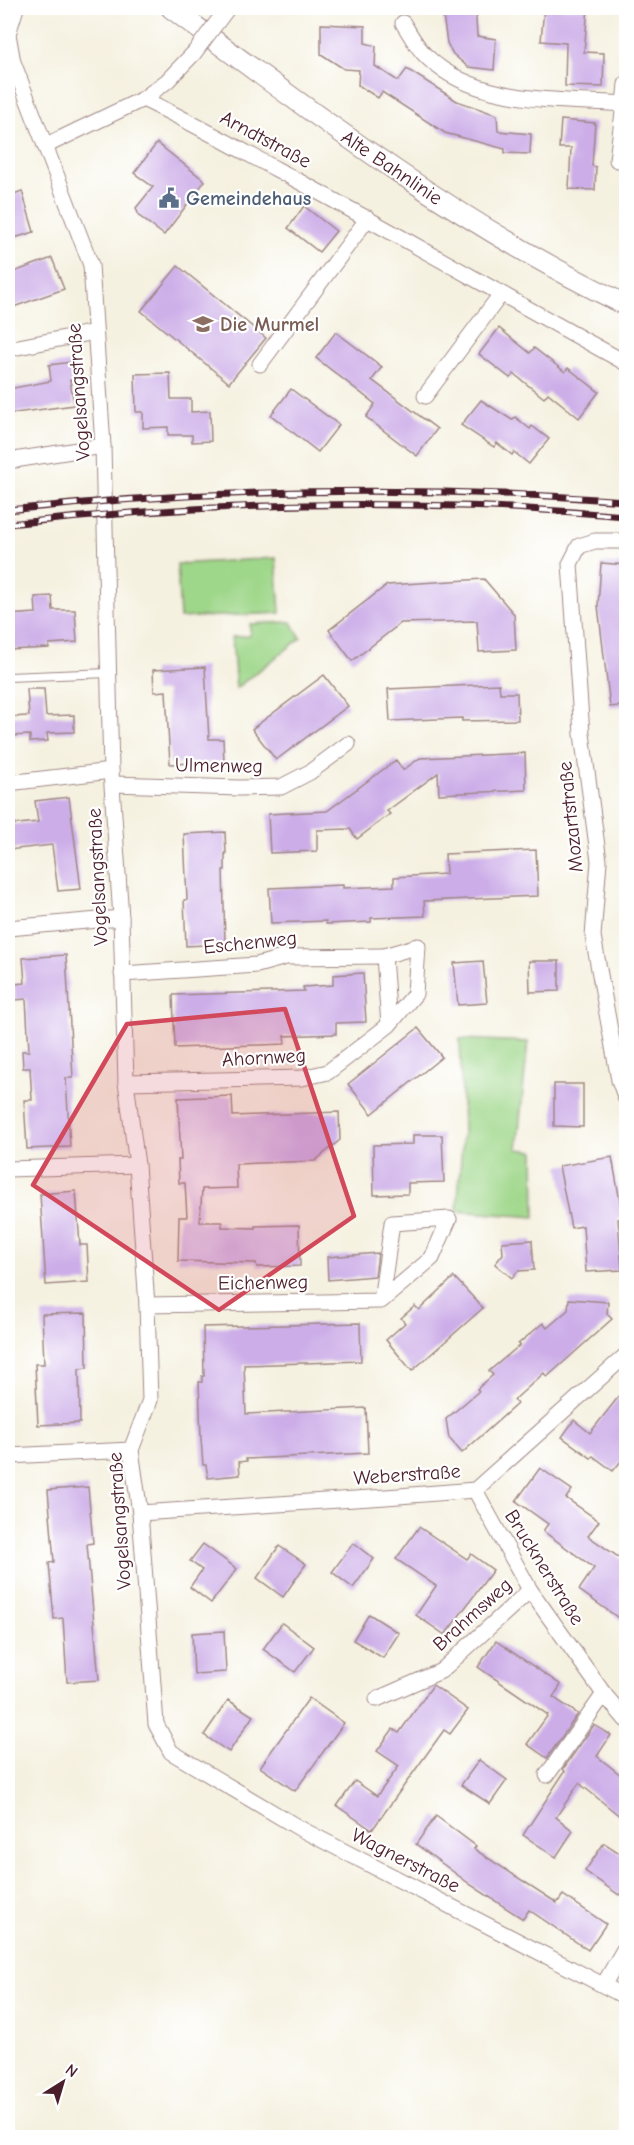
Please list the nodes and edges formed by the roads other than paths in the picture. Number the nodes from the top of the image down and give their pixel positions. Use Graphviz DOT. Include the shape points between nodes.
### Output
graph roads {
  1 [pos="16,8"];
  2 [pos="171,8"];
  3 [pos="228,8"];
  4 [pos="402,23"];
  5 [pos="10,62"];
  6 [pos="627,84"];
  7 [pos="143,99"];
  8 [pos="624,104"];
  9 [pos="45,146"];
  10 [pos="617,160"];
  11 [pos="368,218"];
  12 [pos="501,294"];
  13 [pos="627,305"];
  14 [pos="95,332"];
  15 [pos="8,349"];
  16 [pos="627,363"];
  17 [pos="260,364"];
  18 [pos="424,396"];
  19 [pos="103,446"];
  20 [pos="8,461"];
  21 [pos="627,541"];
  22 [pos="109,673"];
  23 [pos="8,677"];
  24 [pos="348,744"];
  25 [pos="112,777"];
  26 [pos="8,783"];
  27 [pos="121,918"];
  28 [pos="8,928"];
  29 [pos="384,956"];
  30 [pos="122,974"];
  31 [pos="389,1026"];
  32 [pos="126,1082"];
  33 [pos="627,1099"];
  34 [pos="137,1165"];
  35 [pos="8,1169"];
  36 [pos="381,1301"];
  37 [pos="147,1305"];
  38 [pos="627,1354"];
  39 [pos="131,1450"];
  40 [pos="8,1456"];
  41 [pos="475,1490"];
  42 [pos="140,1513"];
  43 [pos="530,1590"];
  44 [pos="604,1694"];
  45 [pos="377,1699"];
  46 [pos="627,1720"];
  47 [pos="171,1752"];
  48 [pos="547,1775"];
  49 [pos="627,1946"];
  50 [pos="604,1984"];
  51 [pos="627,1997"];
  1 -- 5 [label="street, Vogelsangstraße" via="8,34"];
  2 -- 13 [label="street, Alte Bahnlinie" via="377,158 479,224"];
  3 -- 7 [label="street, bridge" via="194,53"];
  4 -- 8 [label="street" via="426,56 460,81 512,96"];
  5 -- 9 [label="street, Vogelsangstraße"];
  6 -- 8 [label="street"];
  7 -- 9 [label="street"];
  7 -- 11 [label="street, Arndtstraße"];
  8 -- 10 [label="street"];
  9 -- 14 [label="street, Vogelsangstraße" via="91,265"];
  11 -- 12 [label="street, Arndtstraße"];
  11 -- 17 [label="street"];
  12 -- 16 [label="street, Arndtstraße"];
  12 -- 18 [label="street"];
  14 -- 15 [label="street"];
  14 -- 19 [label="street, Vogelsangstraße"];
  19 -- 20 [label="street"];
  19 -- 22 [label="street, Vogelsangstraße"];
  21 -- 33 [label="street, Mozartstraße" via="595,541 579,546 570,564 582,734 599,861 593,936 619,1080"];
  22 -- 23 [label="lane"];
  22 -- 25 [label="street, Vogelsangstraße"];
  24 -- 25 [label="street, Ulmenweg" via="310,772 280,787 239,788"];
  25 -- 26 [label="street, Ulmenweg"];
  25 -- 27 [label="street, Vogelsangstraße"];
  27 -- 28 [label="street"];
  27 -- 30 [label="street, Vogelsangstraße"];
  29 -- 30 [label="street, Eschenweg" via="285,957 257,965"];
  29 -- 31 [label="street"];
  29 -- 31 [label="street, Ahornweg" via="418,946 415,994"];
  30 -- 32 [label="street, Vogelsangstraße"];
  31 -- 32 [label="street, Ahornweg" via="328,1072 302,1078"];
  32 -- 34 [label="street, Vogelsangstraße"];
  34 -- 35 [label="street"];
  34 -- 37 [label="street, Vogelsangstraße"];
  36 -- 36 [label="street" via="432,1258 449,1219 392,1223"];
  36 -- 37 [label="street, Eichenweg"];
  37 -- 39 [label="street, Vogelsangstraße" via="150,1400"];
  38 -- 41 [label="street, Weberstraße"];
  39 -- 40 [label="street"];
  39 -- 42 [label="street, Vogelsangstraße"];
  41 -- 42 [label="street, Weberstraße"];
  41 -- 43 [label="street, Brucknerstraße"];
  42 -- 47 [label="street, Vogelsangstraße" via="156,1724"];
  43 -- 44 [label="street, Brucknerstraße"];
  43 -- 45 [label="street, Brahmsweg" via="441,1671"];
  44 -- 46 [label="street, Brucknerstraße"];
  44 -- 48 [label="street"];
  47 -- 50 [label="street, Wagnerstraße" via="299,1828"];
  49 -- 50 [label="street"];
  50 -- 51 [label="street, Wagnerstraße"];
}
